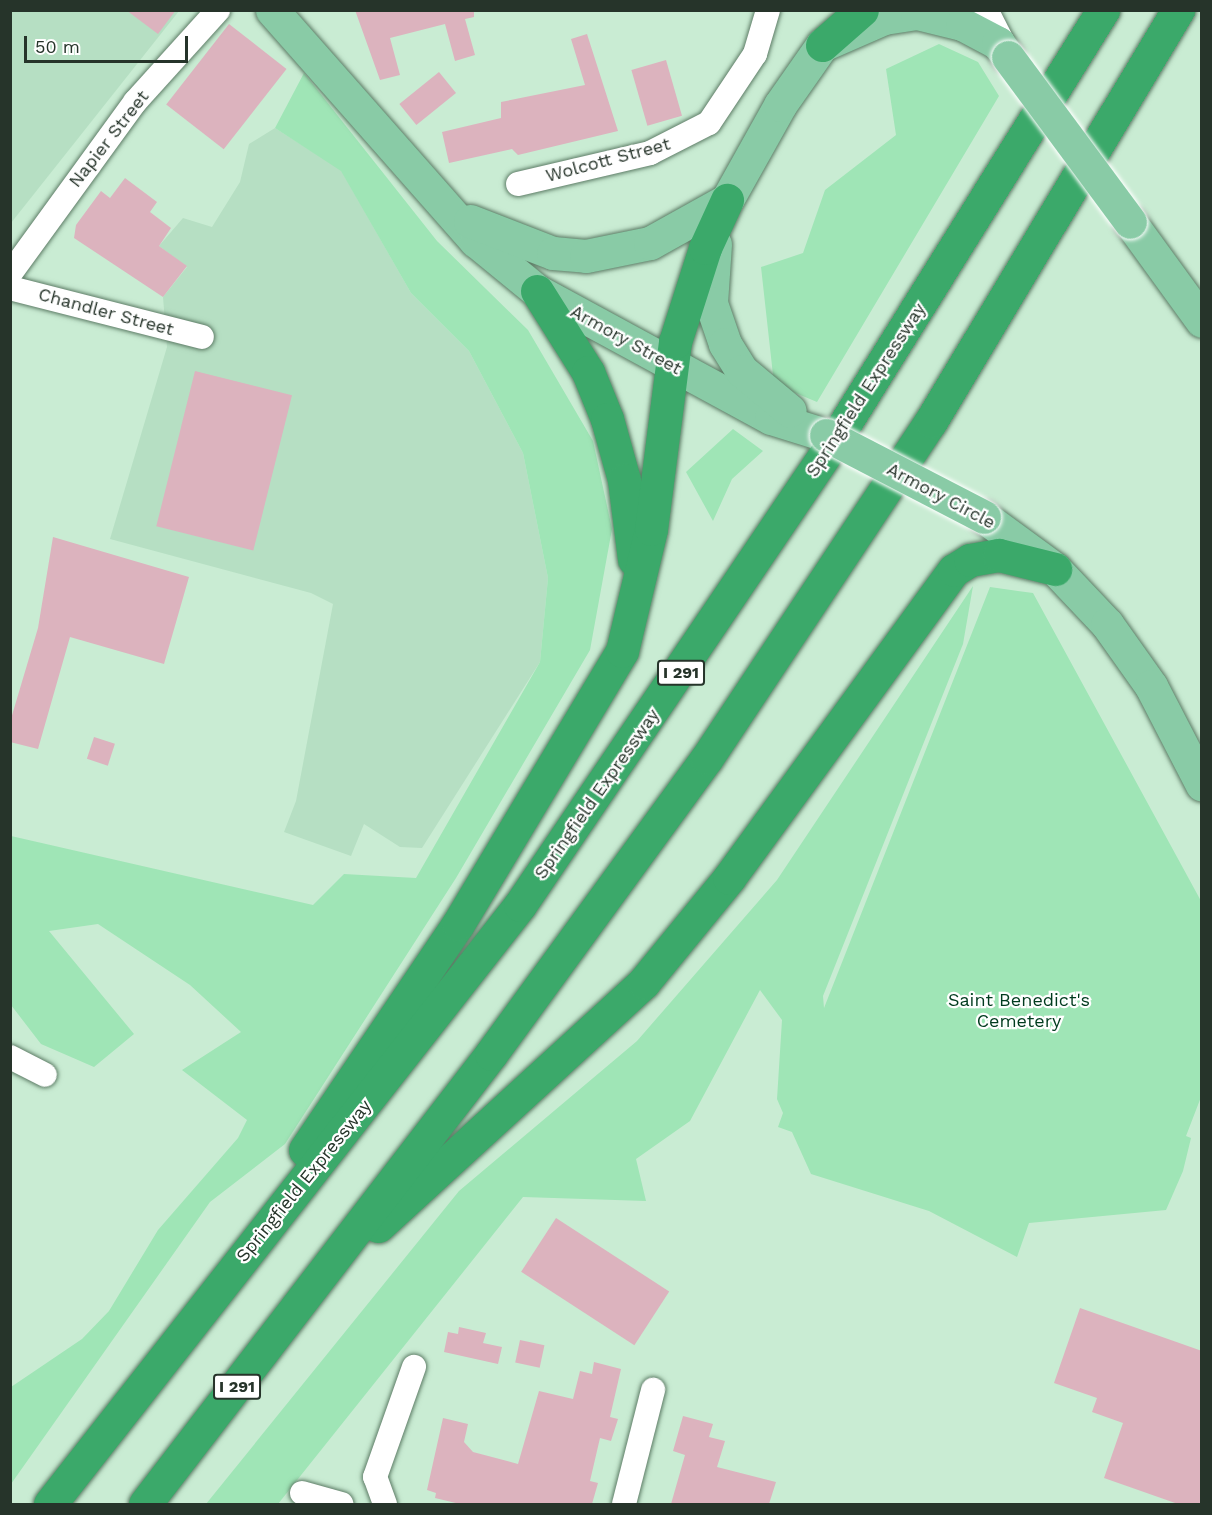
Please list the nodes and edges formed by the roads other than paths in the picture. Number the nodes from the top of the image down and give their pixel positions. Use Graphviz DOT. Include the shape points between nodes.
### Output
graph roads {
  1 [pos="218,10"];
  2 [pos="272,10"];
  3 [pos="768,10"];
  4 [pos="862,10"];
  5 [pos="981,10"];
  6 [pos="1103,10"];
  7 [pos="1178,10"];
  8 [pos="829,31"];
  9 [pos="1003,50"];
  10 [pos="518,184"];
  11 [pos="724,208"];
  12 [pos="449,210"];
  13 [pos="10,274"];
  14 [pos="10,288"];
  15 [pos="537,291"];
  16 [pos="1202,321"];
  17 [pos="202,337"];
  18 [pos="670,364"];
  19 [pos="784,415"];
  20 [pos="826,435"];
  21 [pos="1055,569"];
  22 [pos="635,597"];
  23 [pos="1202,785"];
  24 [pos="10,1057"];
  25 [pos="45,1075"];
  26 [pos="328,1269"];
  27 [pos="209,1300"];
  28 [pos="414,1367"];
  29 [pos="653,1390"];
  30 [pos="302,1493"];
  31 [pos="50,1504"];
  32 [pos="146,1504"];
  33 [pos="340,1504"];
  34 [pos="385,1504"];
  35 [pos="624,1504"];
  1 -- 13 [label="street, Napier Street" via="135,102"];
  2 -- 12 [label="main road, Armory Street" via="368,126"];
  3 -- 10 [label="street, Wolcott Street" via="755,54 709,123 650,153"];
  4 -- 8 [label="highway"];
  5 -- 9 [label="main road"];
  6 -- 27 [label="highway, Springfield Expressway / I 291" via="898,341 652,715 472,968"];
  7 -- 26 [label="highway, I 291" via="937,411 757,684 616,885"];
  8 -- 9 [label="main road" via="917,13 954,21"];
  8 -- 11 [label="main road" via="780,105"];
  9 -- 16 [label="main road, bridge"];
  11 -- 12 [label="main road, Armory Street" via="650,243 586,256 497,235"];
  11 -- 18 [label="highway"];
  11 -- 19 [label="main road" via="709,289 713,315 742,371"];
  12 -- 15 [label="main road, Armory Street" via="476,241"];
  14 -- 17 [label="street, Chandler Street"];
  15 -- 18 [label="main road, Armory Street"];
  15 -- 22 [label="highway" via="588,372 607,419 634,535"];
  18 -- 19 [label="main road, Armory Street"];
  18 -- 22 [label="highway" via="651,529"];
  19 -- 20 [label="main road, Armory Street"];
  20 -- 21 [label="main road, Armory Circle, bridge" via="984,517"];
  21 -- 23 [label="main road, Armory Circle" via="1095,609 1141,670"];
  21 -- 26 [label="highway" via="999,555 970,560 954,570 729,878 644,982"];
  22 -- 27 [label="highway" via="622,651 531,806"];
  24 -- 25 [label="street"];
  26 -- 32 [label="highway, I 291"];
  27 -- 31 [label="highway, Springfield Expressway / I 291"];
  28 -- 34 [label="street" via="375,1478"];
  29 -- 35 [label="street"];
  30 -- 33 [label="street"];
}
